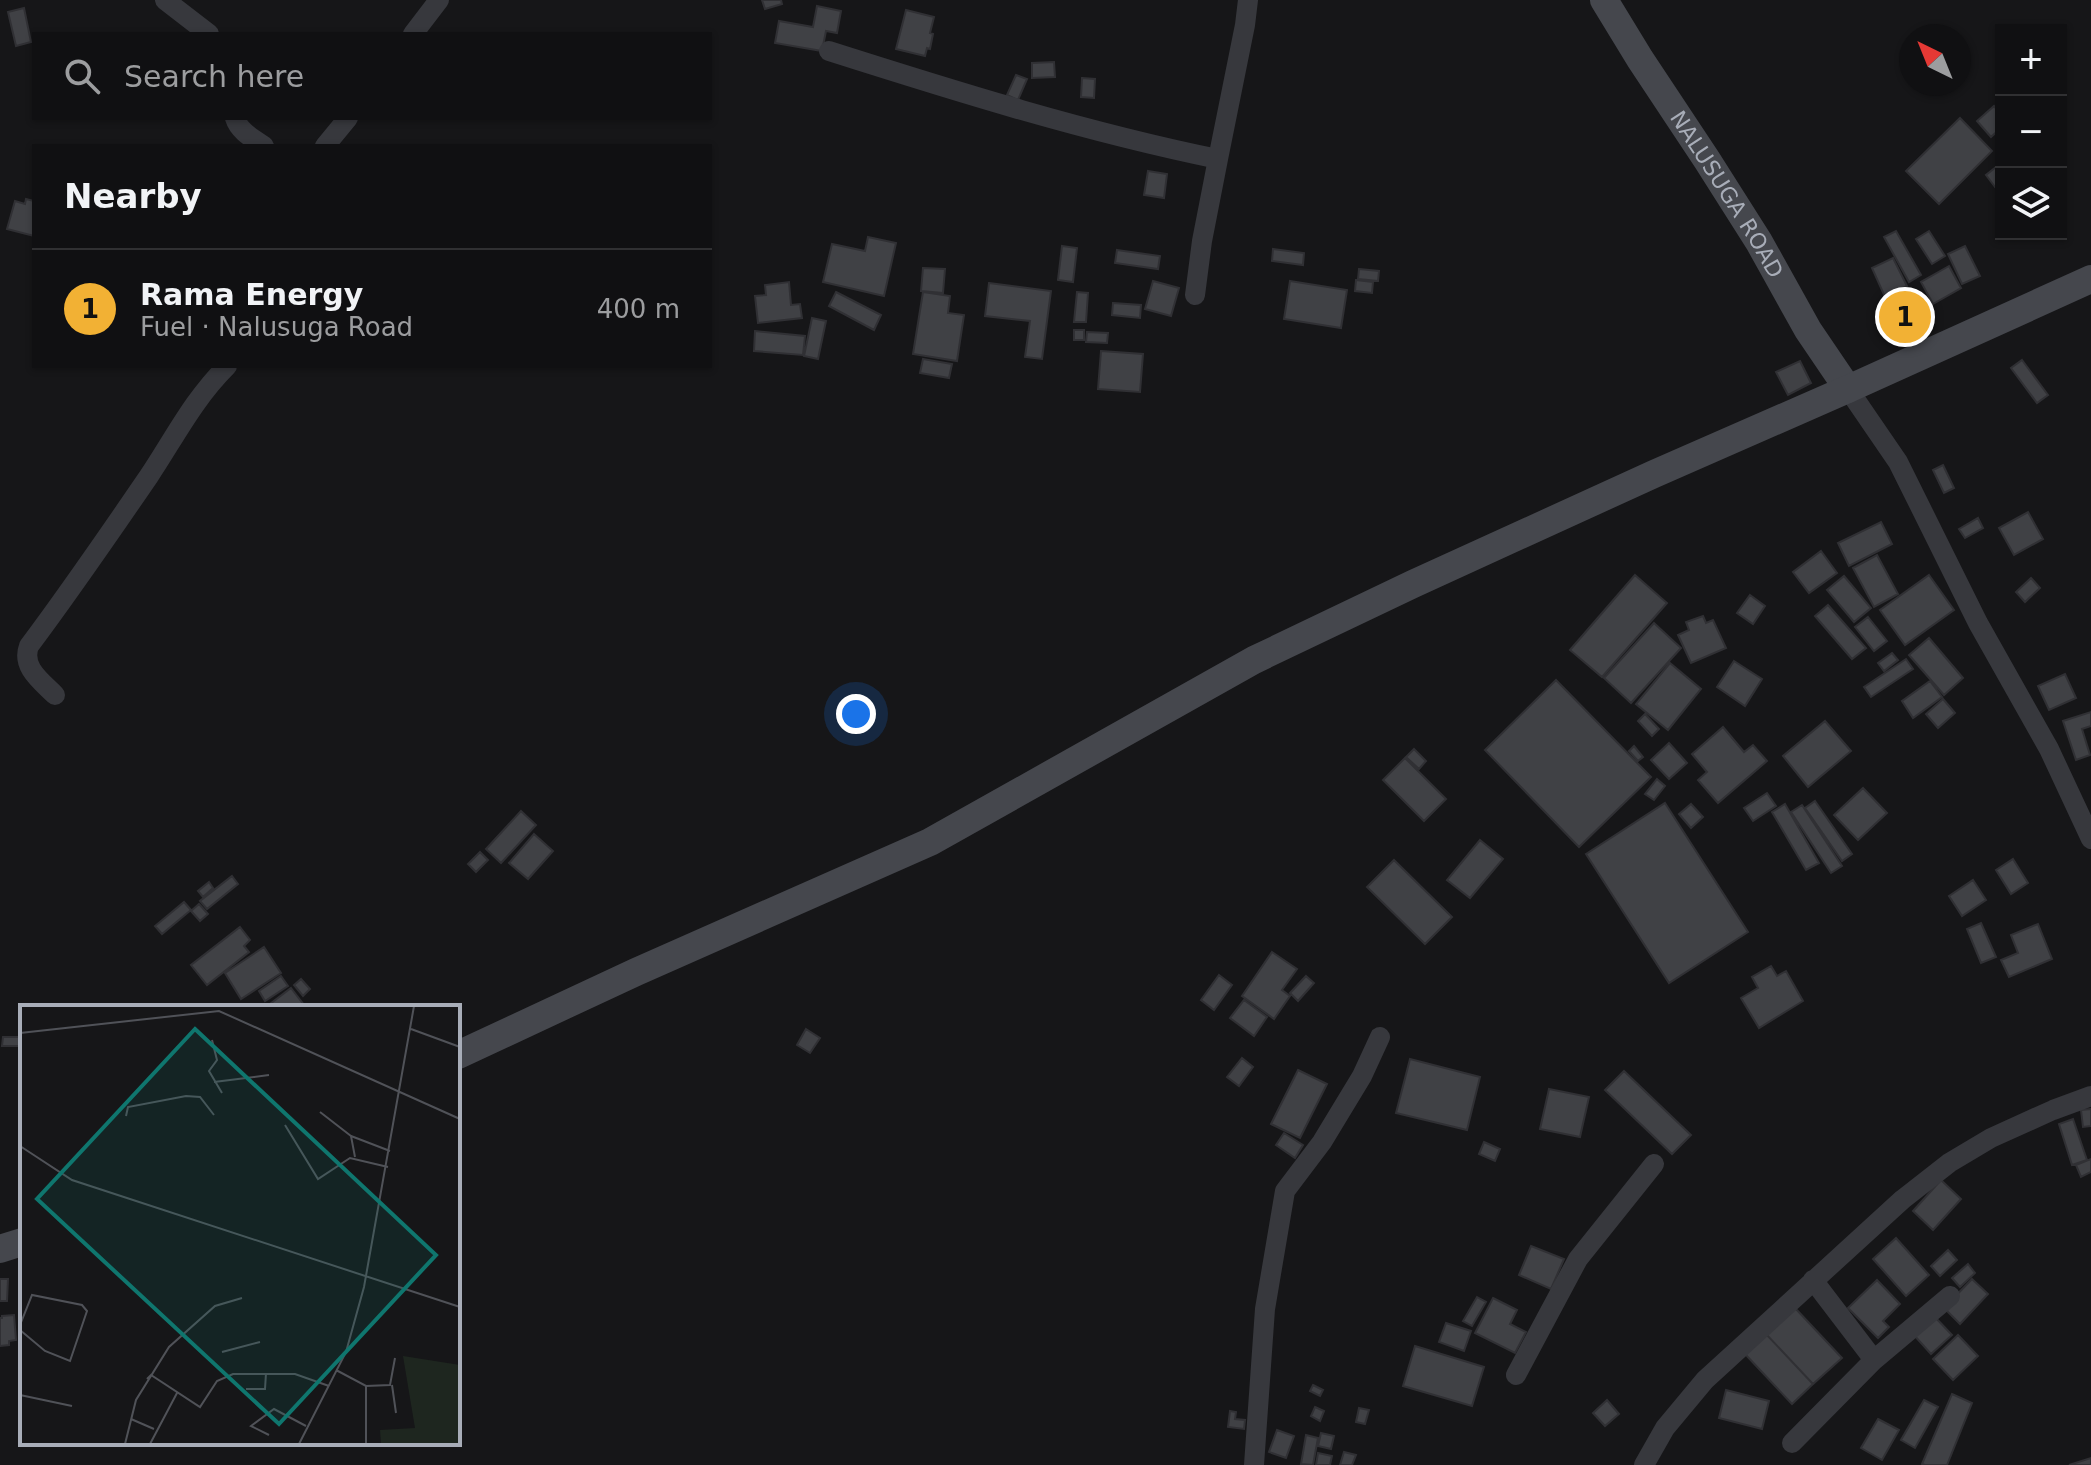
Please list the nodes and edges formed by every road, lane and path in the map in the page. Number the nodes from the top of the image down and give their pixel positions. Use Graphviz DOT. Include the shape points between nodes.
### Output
graph roads {
  1 [pos="165,0"];
  2 [pos="439,0"];
  3 [pos="1248,0"];
  4 [pos="1604,0"];
  5 [pos="206,32"];
  6 [pos="415,32"];
  7 [pos="829,51"];
  8 [pos="235,120"];
  9 [pos="346,120"];
  10 [pos="261,144"];
  11 [pos="327,144"];
  12 [pos="1218,159"];
  13 [pos="2091,279"];
  14 [pos="1195,295"];
  15 [pos="225,368"];
  16 [pos="1848,389"];
  17 [pos="55,695"];
  18 [pos="2091,839"];
  19 [pos="1380,1037"];
  20 [pos="460,1054"];
  21 [pos="2091,1096"];
  22 [pos="1654,1164"];
  23 [pos="20,1243"];
  24 [pos="0,1249"];
  25 [pos="1813,1280"];
  26 [pos="1950,1296"];
  27 [pos="1874,1360"];
  28 [pos="1516,1375"];
  29 [pos="1792,1443"];
  30 [pos="1254,1465"];
  31 [pos="1644,1465"];
  1 -- 5 [label="street"];
  2 -- 6 [label="street"];
  3 -- 12 [label="street"];
  4 -- 16 [label="street, NALUSUGA ROAD"];
  7 -- 12 [label="street" via="991,101"];
  8 -- 10 [label="street"];
  9 -- 11 [label="street"];
  12 -- 14 [label="street"];
  13 -- 16 [label="street"];
  15 -- 17 [label="street" via="186,415 29,646 27,663"];
  16 -- 18 [label="street" via="1898,462"];
  16 -- 20 [label="street" via="1254,660 930,842"];
  19 -- 30 [label="street" via="1322,1142 1285,1191 1265,1309"];
  21 -- 25 [label="street" via="1991,1138 1949,1163"];
  22 -- 28 [label="street" via="1578,1259"];
  23 -- 24 [label="street"];
  25 -- 27 [label="street"];
  25 -- 31 [label="street" via="1705,1380 1665,1428"];
  26 -- 27 [label="street"];
  27 -- 29 [label="street"];
}
